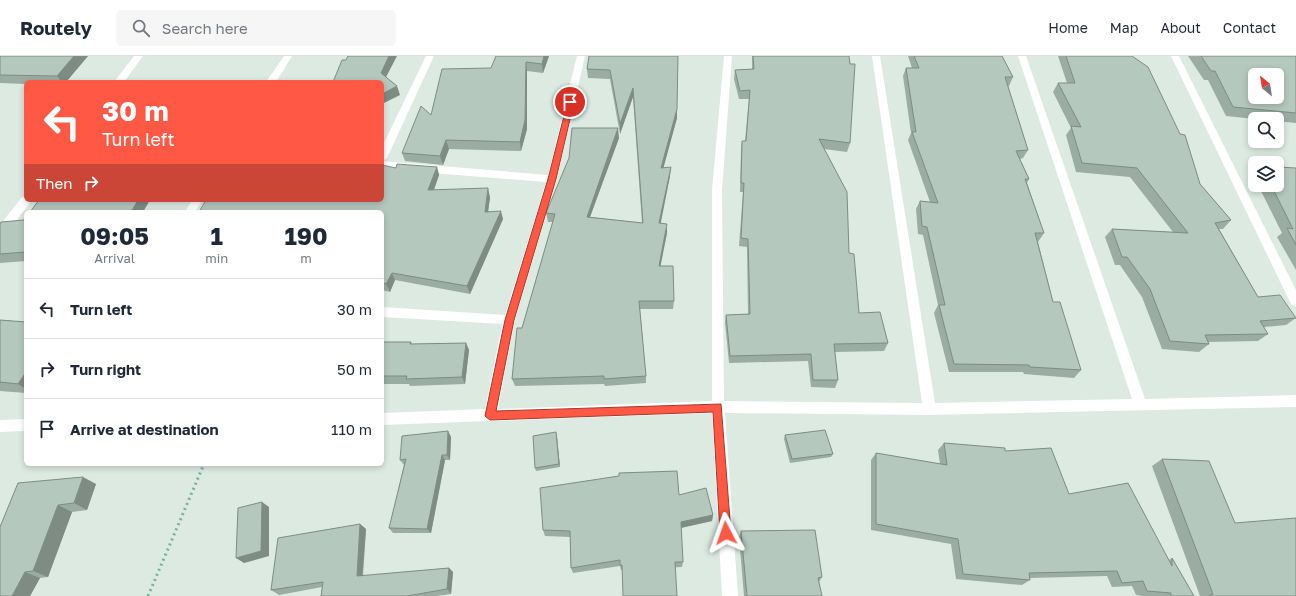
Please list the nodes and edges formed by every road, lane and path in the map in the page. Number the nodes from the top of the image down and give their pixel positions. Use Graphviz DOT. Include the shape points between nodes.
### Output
graph roads {
  1 [pos="139,56"];
  2 [pos="288,56"];
  3 [pos="430,56"];
  4 [pos="581,56"];
  5 [pos="728,56"];
  6 [pos="876,56"];
  7 [pos="1022,56"];
  8 [pos="1175,56"];
  9 [pos="121,80"];
  10 [pos="272,80"];
  11 [pos="384,154"];
  12 [pos="384,165"];
  13 [pos="552,179"];
  14 [pos="24,202"];
  15 [pos="0,233"];
  16 [pos="1296,302"];
  17 [pos="384,312"];
  18 [pos="509,320"];
  19 [pos="1296,401"];
  20 [pos="1141,405"];
  21 [pos="718,407"];
  22 [pos="928,409"];
  23 [pos="490,416"];
  24 [pos="384,419"];
  25 [pos="0,426"];
  26 [pos="24,426"];
  27 [pos="203,466"];
  28 [pos="148,596"];
  29 [pos="730,596"];
  1 -- 9 [label="street"];
  2 -- 10 [label="street"];
  3 -- 11 [label="street"];
  4 -- 13 [label="street"];
  5 -- 21 [label="street" via="717,190"];
  6 -- 22 [label="street"];
  7 -- 20 [label="street"];
  8 -- 16 [label="street"];
  12 -- 13 [label="street"];
  13 -- 18 [label="street"];
  14 -- 15 [label="street"];
  17 -- 18 [label="street"];
  18 -- 23 [label="street"];
  19 -- 20 [label="street"];
  20 -- 22 [label="street"];
  21 -- 22 [label="street"];
  21 -- 23 [label="street"];
  21 -- 29 [label="street"];
  23 -- 24 [label="street"];
  25 -- 26 [label="street"];
  27 -- 28 [label="path"];
}
